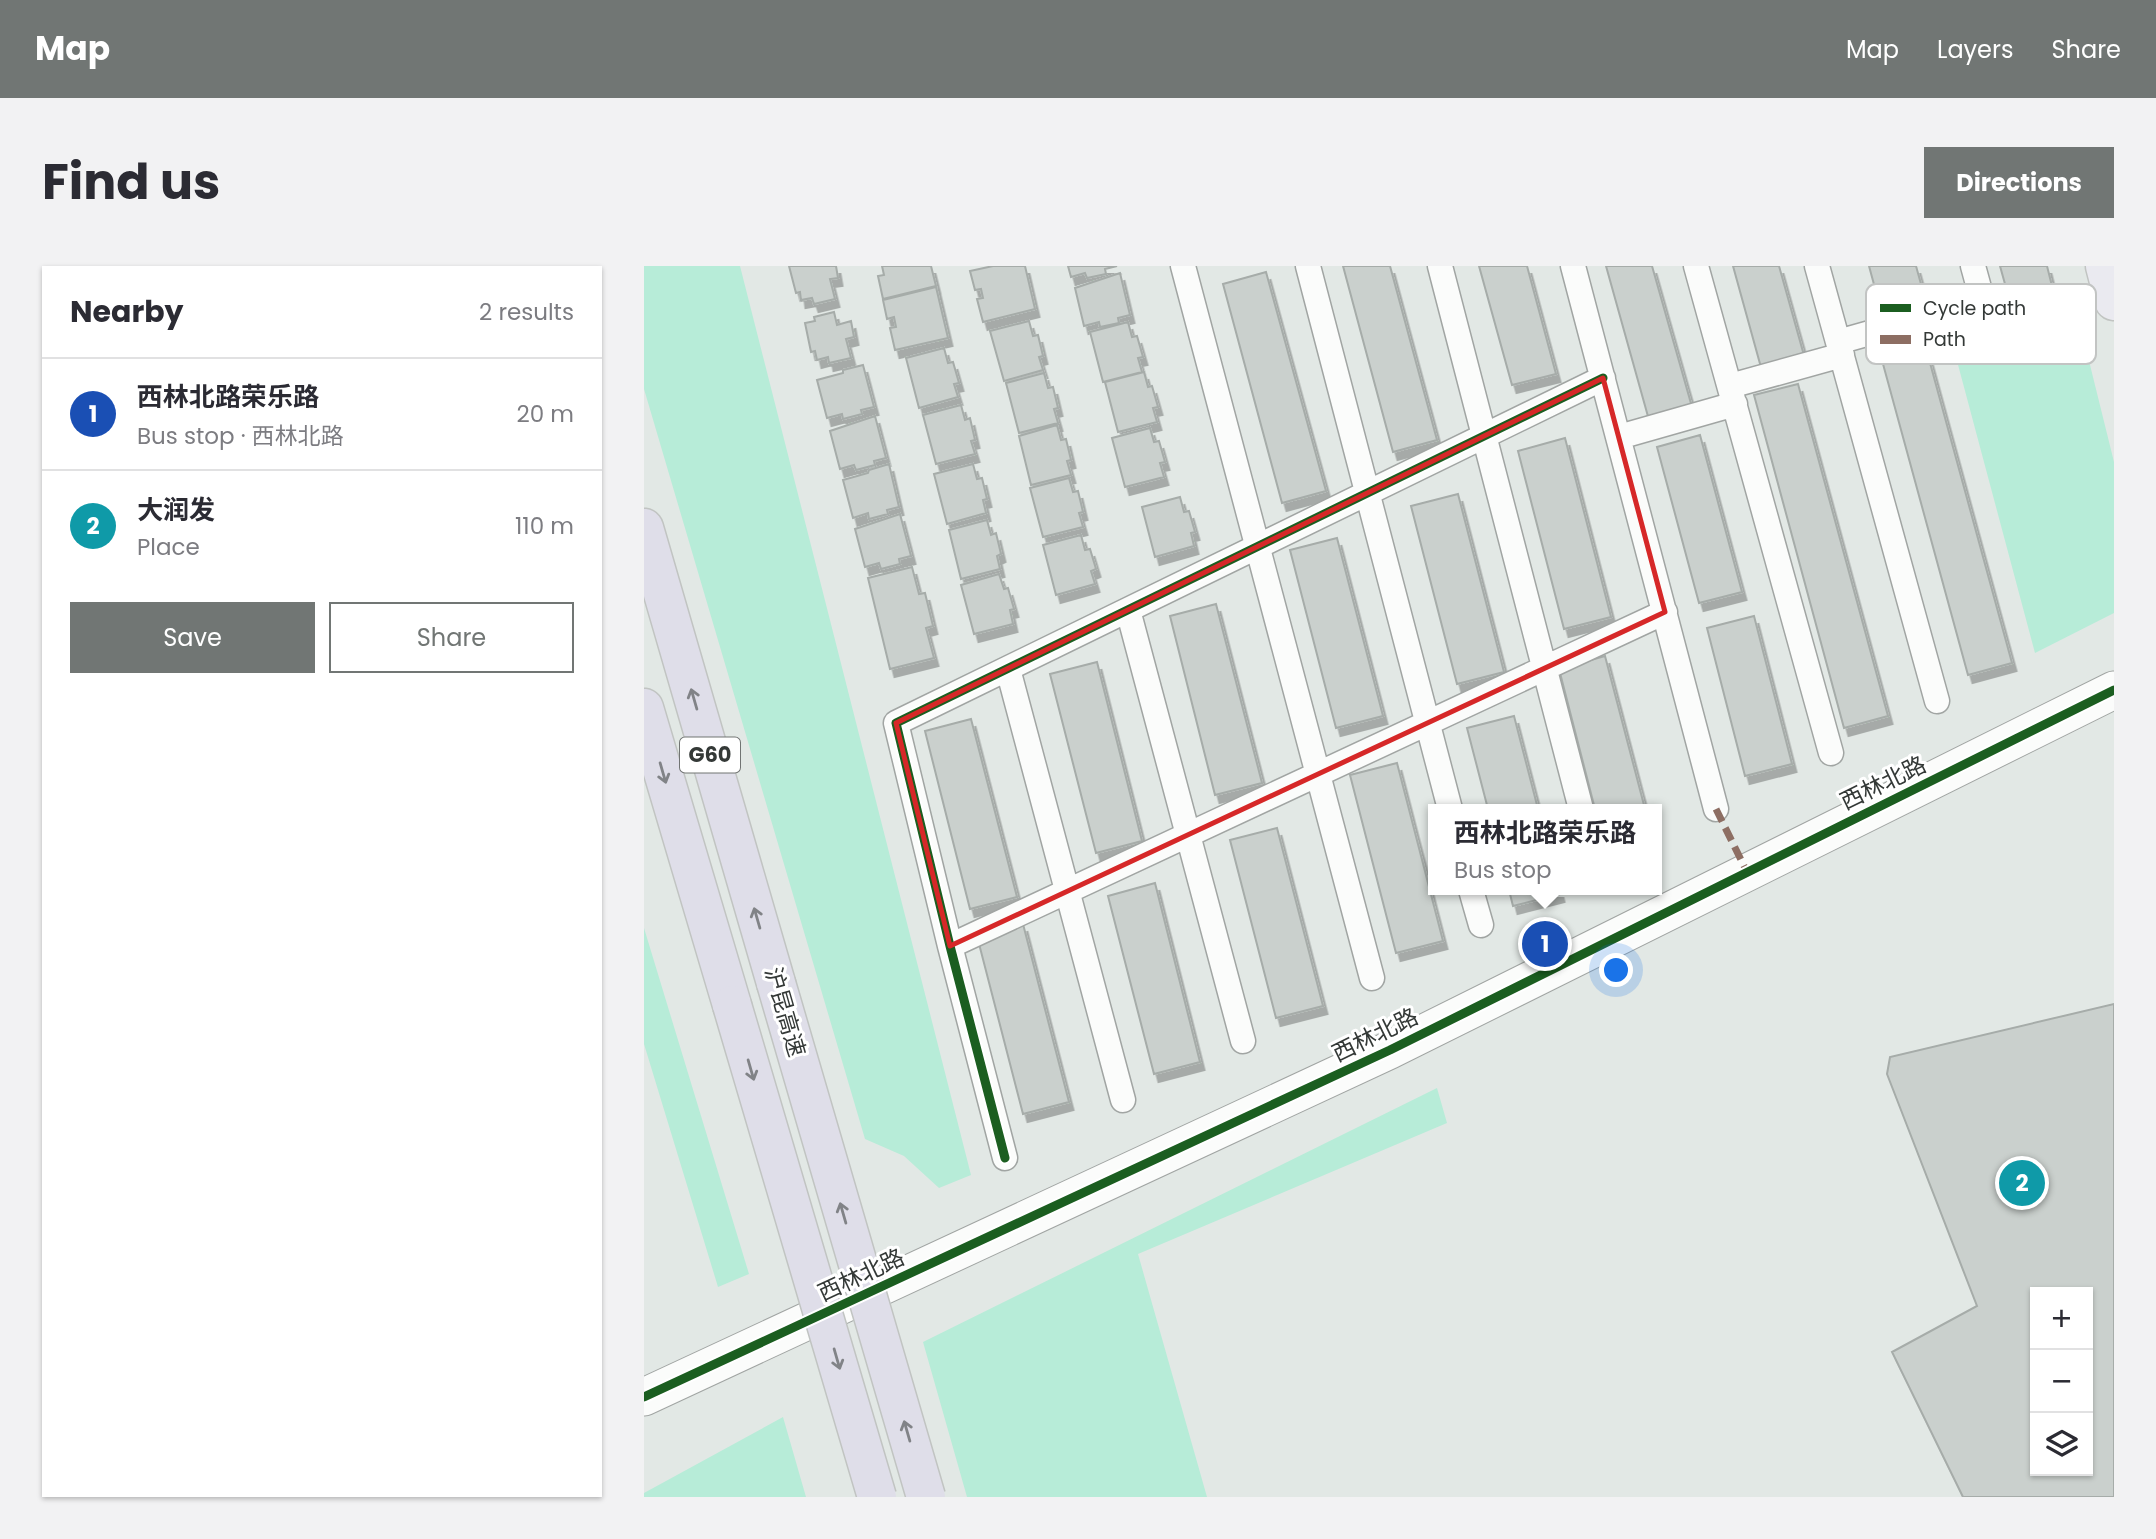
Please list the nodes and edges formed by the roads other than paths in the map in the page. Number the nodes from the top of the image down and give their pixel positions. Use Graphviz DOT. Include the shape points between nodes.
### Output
graph roads {
  1 [pos="1183,266"];
  2 [pos="1308,266"];
  3 [pos="1440,266"];
  4 [pos="1573,266"];
  5 [pos="1696,266"];
  6 [pos="1817,266"];
  7 [pos="1973,266"];
  8 [pos="2105,266"];
  9 [pos="1978,284"];
  10 [pos="2114,301"];
  11 [pos="1866,342"];
  12 [pos="1840,349"];
  13 [pos="1602,378"];
  14 [pos="1732,395"];
  15 [pos="1485,436"];
  16 [pos="1619,437"];
  17 [pos="1367,493"];
  18 [pos="644,528"];
  19 [pos="1258,547"];
  20 [pos="1128,610"];
  21 [pos="1665,612"];
  22 [pos="1545,668"];
  23 [pos="1008,669"];
  24 [pos="2114,690"];
  25 [pos="1937,701"];
  26 [pos="644,708"];
  27 [pos="1427,723"];
  28 [pos="1831,753"];
  29 [pos="1319,774"];
  30 [pos="1449,804"];
  31 [pos="1580,804"];
  32 [pos="1716,809"];
  33 [pos="1188,835"];
  34 [pos="1067,892"];
  35 [pos="1472,895"];
  36 [pos="1480,925"];
  37 [pos="950,946"];
  38 [pos="1372,978"];
  39 [pos="1242,1041"];
  40 [pos="1123,1100"];
  41 [pos="1005,1158"];
  42 [pos="644,1397"];
  43 [pos="877,1497"];
  44 [pos="926,1497"];
  1 -- 19 [label="street"];
  2 -- 17 [label="street"];
  3 -- 15 [label="street"];
  4 -- 13 [label="street"];
  5 -- 14 [label="street"];
  6 -- 12 [label="street"];
  7 -- 9 [label="street"];
  8 -- 10 [label="main road"];
  11 -- 12 [label="street"];
  12 -- 14 [label="street"];
  12 -- 25 [label="street"];
  13 -- 15 [label="street"];
  13 -- 16 [label="street"];
  14 -- 16 [label="street"];
  14 -- 28 [label="street"];
  15 -- 17 [label="street"];
  15 -- 22 [label="street"];
  16 -- 21 [label="street"];
  17 -- 19 [label="street"];
  17 -- 27 [label="street"];
  44 -- 18 [label="highway, 沪昆高速 / G60, one-way, bridge"];
  19 -- 20 [label="street"];
  19 -- 29 [label="street"];
  20 -- 23 [label="street"];
  20 -- 33 [label="street"];
  21 -- 22 [label="street"];
  21 -- 32 [label="street"];
  22 -- 27 [label="street"];
  22 -- 31 [label="street"];
  23 -- 34 [label="street"];
  23 -- 37 [label="street" via="896,723"];
  24 -- 42 [label="street, 西林北路" via="1390,1050"];
  26 -- 43 [label="highway, G60, one-way, bridge"];
  27 -- 29 [label="street"];
  27 -- 30 [label="street"];
  29 -- 33 [label="street"];
  29 -- 38 [label="street"];
  33 -- 34 [label="street"];
  33 -- 39 [label="street"];
  34 -- 37 [label="street"];
  34 -- 40 [label="street"];
  35 -- 36 [label="street"];
  37 -- 41 [label="street"];
}
